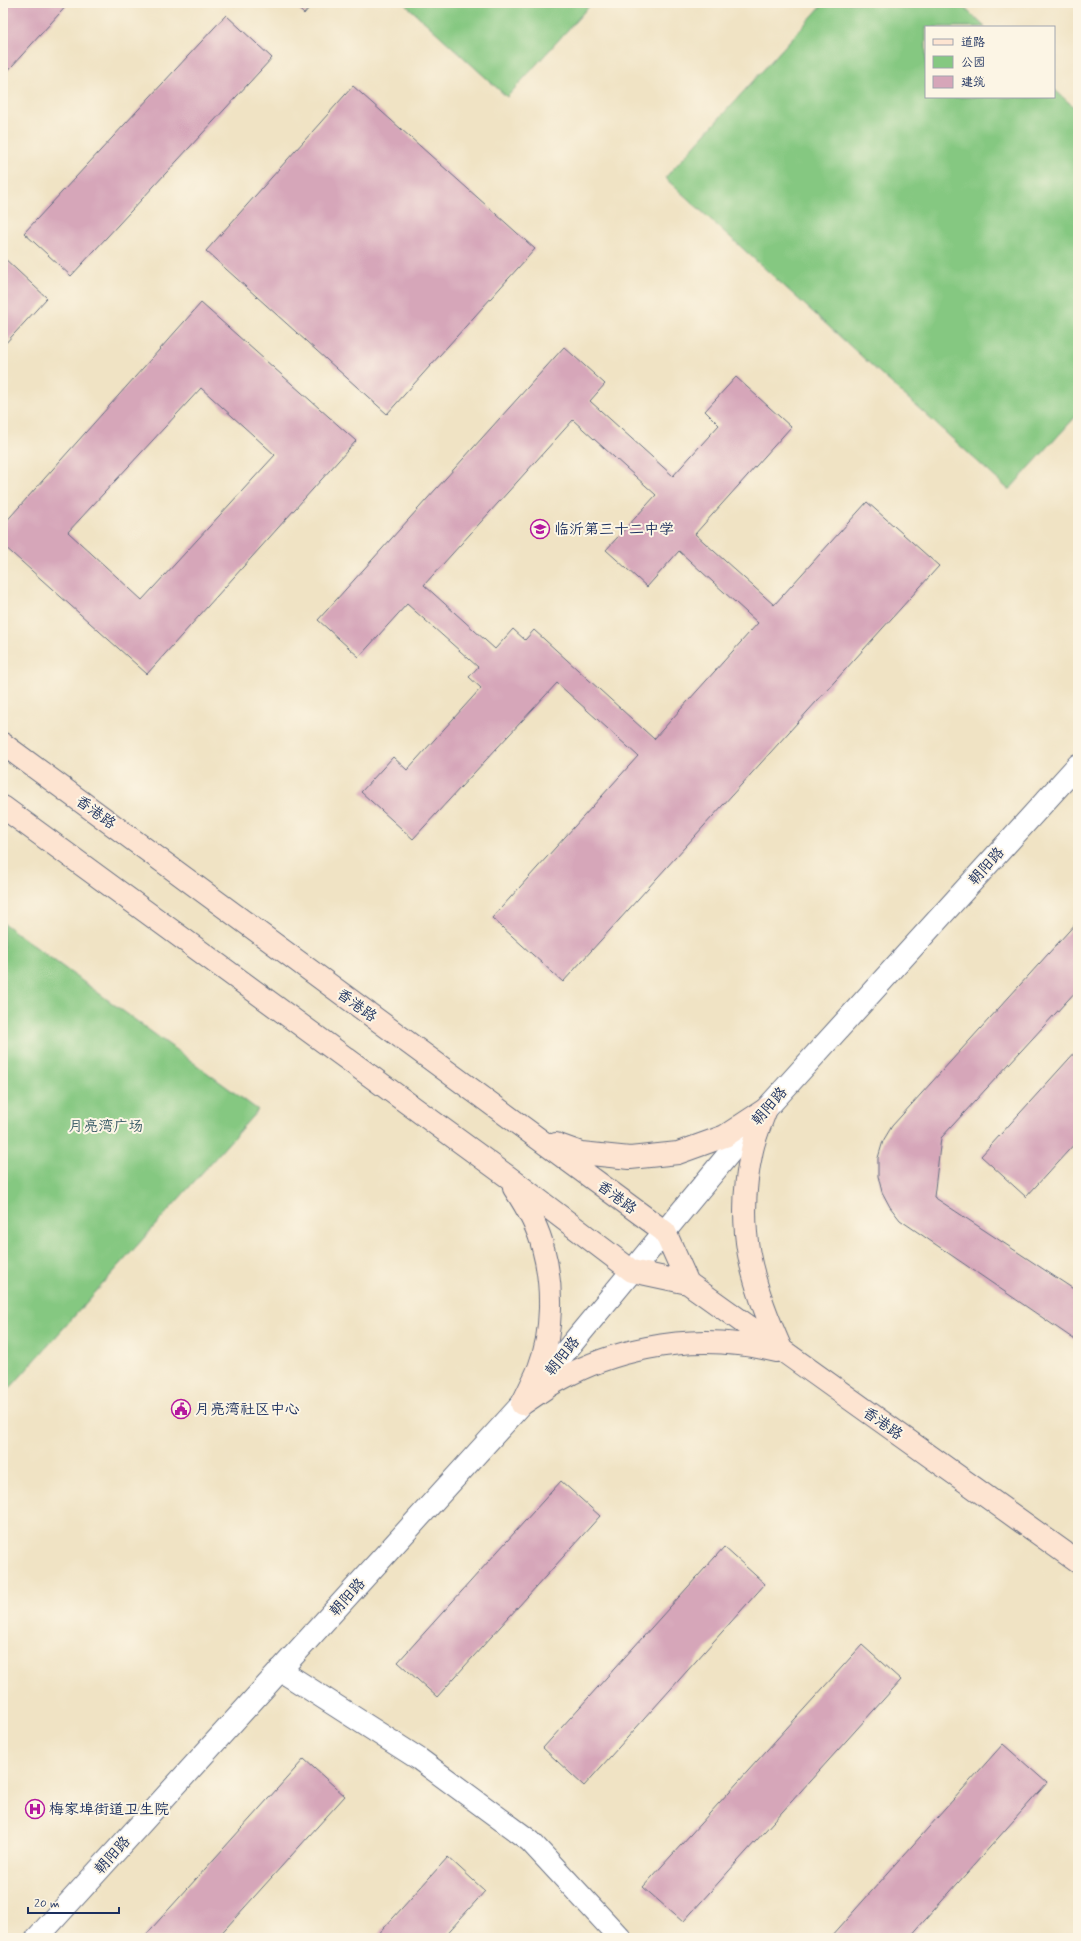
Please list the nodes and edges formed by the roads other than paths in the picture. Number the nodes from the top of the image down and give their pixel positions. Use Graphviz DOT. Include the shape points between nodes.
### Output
graph roads {
  1 [pos="3,744"];
  2 [pos="1078,765"];
  3 [pos="3,807"];
  4 [pos="766,1109"];
  5 [pos="536,1136"];
  6 [pos="507,1176"];
  7 [pos="665,1232"];
  8 [pos="632,1271"];
  9 [pos="688,1283"];
  10 [pos="782,1352"];
  11 [pos="522,1404"];
  12 [pos="1078,1562"];
  13 [pos="280,1670"];
  14 [pos="37,1938"];
  15 [pos="620,1938"];
  1 -- 5 [label="main road, 香港路"];
  2 -- 4 [label="street, 朝阳路"];
  3 -- 6 [label="main road, 香港路"];
  4 -- 5 [label="main road" via="725,1136 678,1153 630,1158 581,1153"];
  4 -- 7 [label="street, 朝阳路"];
  4 -- 10 [label="main road" via="752,1149 745,1190 745,1231 751,1272 764,1312"];
  5 -- 7 [label="main road, 香港路"];
  6 -- 8 [label="main road, 香港路"];
  6 -- 11 [label="main road" via="529,1210 540,1240 550,1287 548,1328 540,1367"];
  7 -- 8 [label="street, 朝阳路"];
  7 -- 9 [label="main road, 香港路"];
  8 -- 9 [label="main road, 香港路"];
  8 -- 11 [label="street, 朝阳路"];
  9 -- 10 [label="main road, 香港路"];
  10 -- 11 [label="main road" via="737,1344 692,1342 646,1348 602,1360 561,1379"];
  10 -- 12 [label="main road, 香港路"];
  11 -- 13 [label="street, 朝阳路"];
  13 -- 14 [label="street, 朝阳路"];
  13 -- 15 [label="street" via="419,1759 530,1841"];
}
